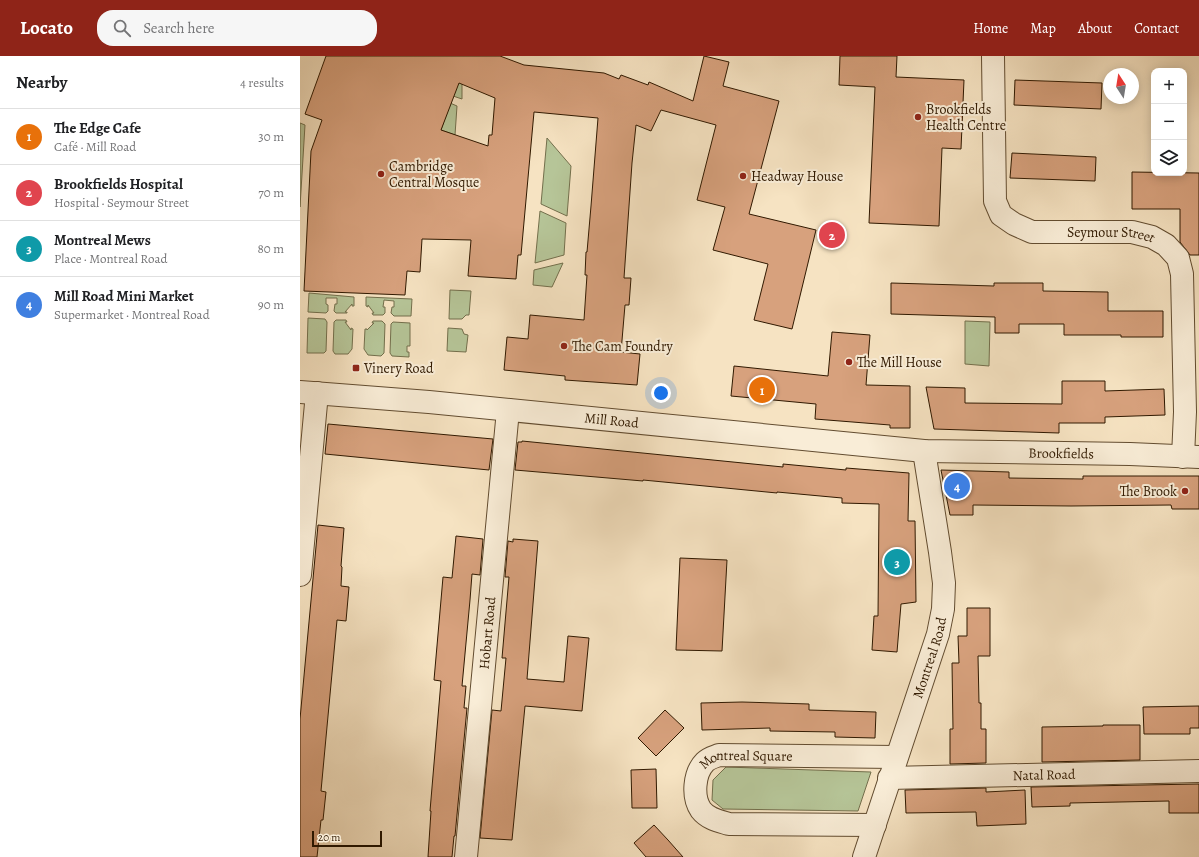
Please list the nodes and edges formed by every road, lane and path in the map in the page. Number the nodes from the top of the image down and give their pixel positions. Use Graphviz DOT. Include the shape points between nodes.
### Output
graph roads {
  1 [pos="993,56"];
  2 [pos="308,392"];
  3 [pos="508,410"];
  4 [pos="924,450"];
  5 [pos="1191,457"];
  6 [pos="300,575"];
  7 [pos="896,757"];
  8 [pos="1199,771"];
  9 [pos="890,778"];
  10 [pos="874,825"];
  11 [pos="466,857"];
  12 [pos="864,857"];
  1 -- 5 [label="street, Seymour Street" via="995,201 1001,215 1032,232 1132,232 1152,237 1166,245 1178,258 1182,274 1185,412"];
  2 -- 3 [label="street, Mill Road"];
  2 -- 6 [label="street"];
  3 -- 4 [label="street, Mill Road"];
  3 -- 11 [label="street, Hobart Road"];
  4 -- 5 [label="street, Brookfields"];
  4 -- 7 [label="street, Montreal Road" via="944,584 943,608 938,634"];
  7 -- 9 [label="street, Montreal Road"];
  7 -- 10 [label="street, Montreal Square" via="719,755 704,763 698,774 695,786 696,799 701,810 710,818 729,824"];
  8 -- 9 [label="street, Natal Road"];
  9 -- 10 [label="street, Montreal Road"];
  10 -- 12 [label="street, Montreal Road"];
}
